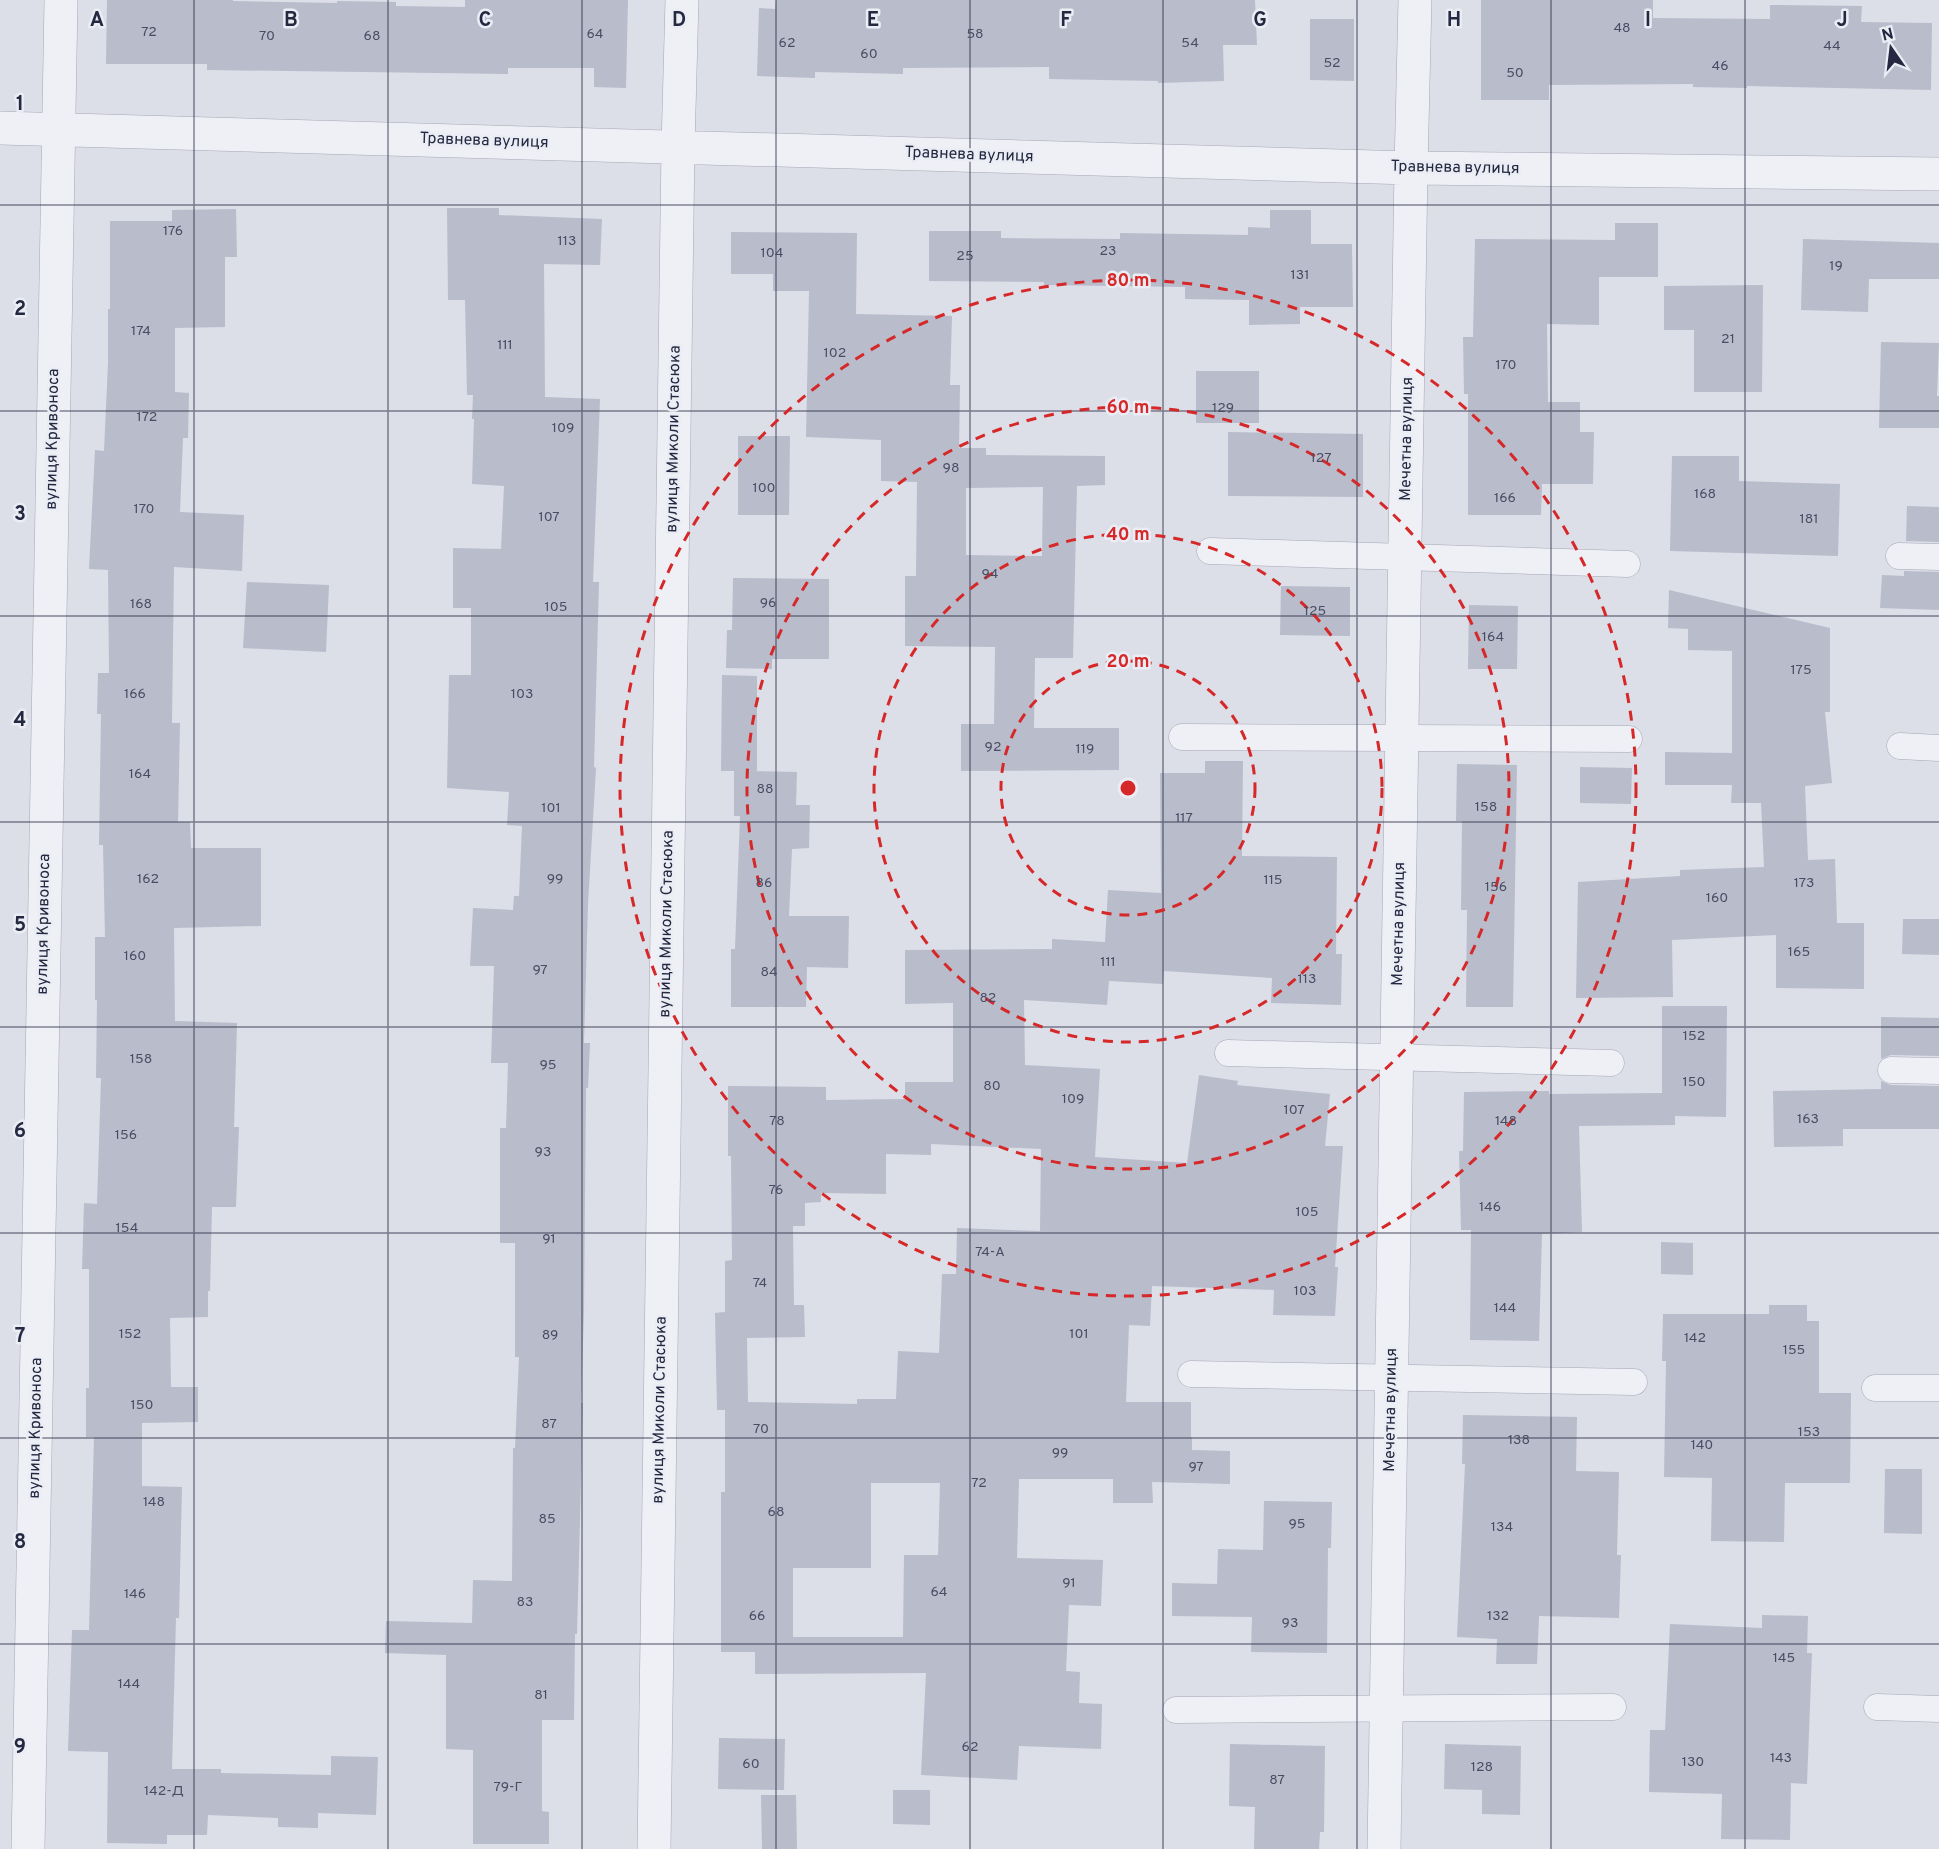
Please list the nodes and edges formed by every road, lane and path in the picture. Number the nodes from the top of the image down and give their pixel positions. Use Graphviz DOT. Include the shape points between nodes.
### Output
graph roads {
  1 [pos="61,0"];
  2 [pos="682,0"];
  3 [pos="1415,0"];
  4 [pos="0,128"];
  5 [pos="58,129"];
  6 [pos="678,147"];
  7 [pos="1411,168"];
  8 [pos="1939,174"];
  9 [pos="1210,551"];
  10 [pos="1899,556"];
  11 [pos="1405,557"];
  12 [pos="1939,557"];
  13 [pos="1627,564"];
  14 [pos="1182,737"];
  15 [pos="1402,738"];
  16 [pos="1629,739"];
  17 [pos="1900,746"];
  18 [pos="1939,748"];
  19 [pos="1228,1053"];
  20 [pos="1396,1057"];
  21 [pos="1611,1063"];
  22 [pos="1891,1070"];
  23 [pos="1939,1071"];
  24 [pos="1191,1374"];
  25 [pos="1392,1377"];
  26 [pos="1634,1382"];
  27 [pos="1875,1388"];
  28 [pos="1939,1388"];
  29 [pos="1613,1707"];
  30 [pos="1877,1707"];
  31 [pos="1386,1709"];
  32 [pos="1939,1709"];
  33 [pos="1176,1710"];
  34 [pos="28,1849"];
  35 [pos="654,1849"];
  36 [pos="1384,1849"];
  1 -- 5 [label="street, вулиця Кривоноса"];
  2 -- 6 [label="street, вулиця Миколи Стасюка"];
  3 -- 7 [label="street, Мечетна вулиця"];
  4 -- 5 [label="street, Травнева вулиця"];
  5 -- 6 [label="street, Травнева вулиця"];
  5 -- 34 [label="street, вулиця Кривоноса"];
  6 -- 7 [label="street, Травнева вулиця"];
  6 -- 35 [label="street, вулиця Миколи Стасюка"];
  7 -- 8 [label="street, Травнева вулиця"];
  7 -- 11 [label="street, Мечетна вулиця"];
  9 -- 11 [label="lane"];
  10 -- 12 [label="lane"];
  11 -- 13 [label="lane"];
  11 -- 15 [label="street, Мечетна вулиця"];
  14 -- 15 [label="lane"];
  15 -- 16 [label="lane"];
  15 -- 20 [label="street, Мечетна вулиця"];
  17 -- 18 [label="lane"];
  19 -- 20 [label="lane"];
  20 -- 21 [label="lane"];
  20 -- 25 [label="street, Мечетна вулиця"];
  22 -- 23 [label="lane"];
  24 -- 25 [label="lane"];
  25 -- 26 [label="lane"];
  25 -- 31 [label="street, Мечетна вулиця"];
  27 -- 28 [label="lane"];
  29 -- 31 [label="lane"];
  30 -- 32 [label="lane"];
  31 -- 33 [label="lane"];
  31 -- 36 [label="street, Мечетна вулиця"];
}
